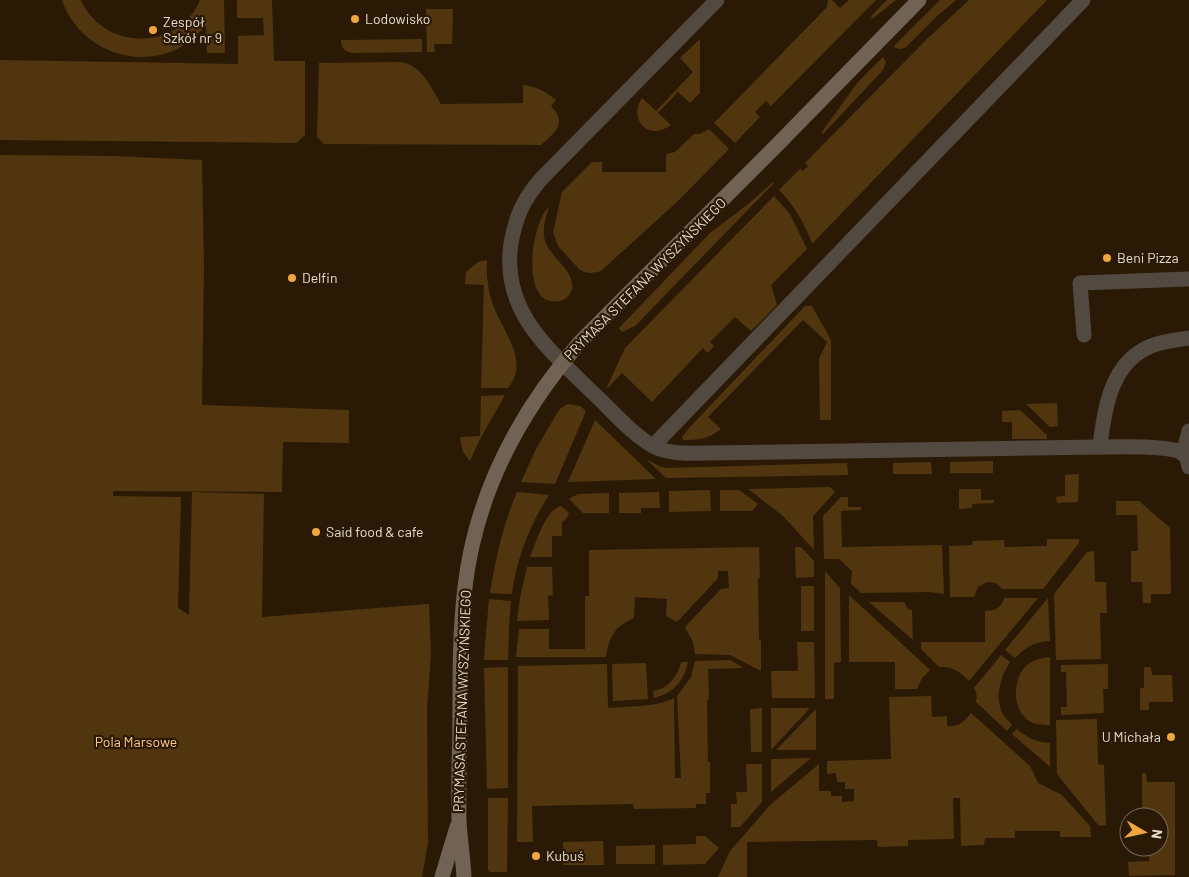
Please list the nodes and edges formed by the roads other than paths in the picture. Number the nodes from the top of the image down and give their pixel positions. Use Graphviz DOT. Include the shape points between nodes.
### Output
graph roads {
  1 [pos="717,0"];
  2 [pos="919,0"];
  3 [pos="1083,0"];
  4 [pos="1189,280"];
  5 [pos="1084,335"];
  6 [pos="1189,338"];
  7 [pos="562,363"];
  8 [pos="1189,431"];
  9 [pos="653,446"];
  10 [pos="1100,447"];
  11 [pos="1186,460"];
  12 [pos="459,821"];
  13 [pos="442,877"];
  14 [pos="464,877"];
  1 -- 7 [label="street" via="541,179 528,194 520,211 510,253 509,272 513,290 530,325"];
  2 -- 7 [label="street, PRYMASA STEFANA WYSZYŃSKIEGO" via="600,320"];
  3 -- 9 [label="street"];
  4 -- 5 [label="street" via="1080,283"];
  6 -- 10 [label="street" via="1151,346 1130,360 1116,379 1106,404"];
  7 -- 9 [label="street"];
  7 -- 12 [label="street, PRYMASA STEFANA WYSZYŃSKIEGO" via="516,430 501,459 478,520 465,586 462,625"];
  8 -- 11 [label="street"];
  9 -- 10 [label="street" via="690,453"];
  10 -- 11 [label="street" via="1165,448 1175,450"];
  12 -- 13 [label="street, PRYMASA STEFANA WYSZYŃSKIEGO"];
  12 -- 14 [label="street, PRYMASA STEFANA WYSZYŃSKIEGO"];
}
